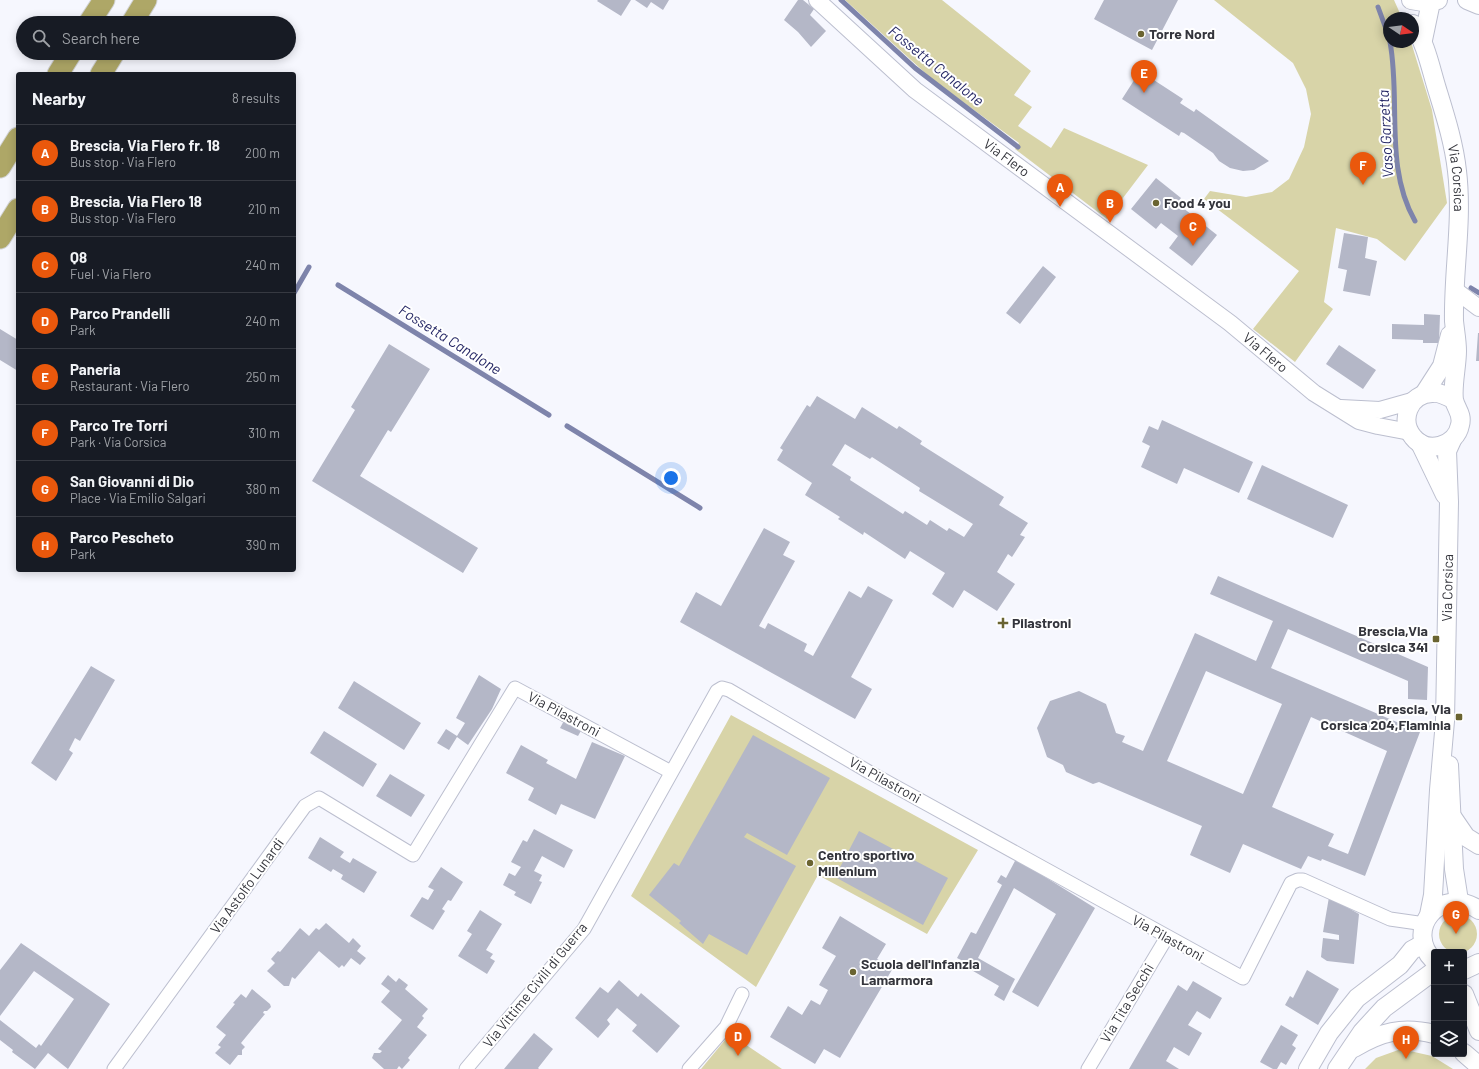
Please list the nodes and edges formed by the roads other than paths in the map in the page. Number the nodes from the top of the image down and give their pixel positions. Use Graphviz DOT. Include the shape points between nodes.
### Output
graph roads {
  1 [pos="104,0"];
  2 [pos="146,0"];
  3 [pos="817,0"];
  4 [pos="1406,0"];
  5 [pos="1411,0"];
  6 [pos="1467,0"];
  7 [pos="1435,1"];
  8 [pos="1479,5"];
  9 [pos="1409,12"];
  10 [pos="94,16"];
  11 [pos="136,16"];
  12 [pos="1419,34"];
  13 [pos="1423,40"];
  14 [pos="67,60"];
  15 [pos="110,60"];
  16 [pos="59,72"];
  17 [pos="102,72"];
  18 [pos="16,141"];
  19 [pos="0,167"];
  20 [pos="16,212"];
  21 [pos="0,238"];
  22 [pos="1455,290"];
  23 [pos="1479,308"];
  24 [pos="1454,321"];
  25 [pos="1418,397"];
  26 [pos="1454,400"];
  27 [pos="1338,408"];
  28 [pos="1415,437"];
  29 [pos="1452,440"];
  30 [pos="1449,502"];
  31 [pos="1445,721"];
  32 [pos="671,772"];
  33 [pos="1453,818"];
  34 [pos="1479,845"];
  35 [pos="413,855"];
  36 [pos="1472,904"];
  37 [pos="1427,919"];
  38 [pos="1167,937"];
  39 [pos="1423,944"];
  40 [pos="1431,958"];
  41 [pos="1479,963"];
  42 [pos="1467,969"];
  43 [pos="1431,973"];
  44 [pos="742,994"];
  45 [pos="1467,1001"];
  46 [pos="1479,1031"];
  47 [pos="1431,1033"];
  48 [pos="1348,1052"];
  49 [pos="1467,1056"];
  50 [pos="1479,1066"];
  51 [pos="114,1069"];
  52 [pos="466,1069"];
  53 [pos="689,1069"];
  54 [pos="1088,1069"];
  55 [pos="1308,1069"];
  56 [pos="1337,1069"];
  1 -- 10 [label="highway"];
  2 -- 11 [label="highway"];
  3 -- 27 [label="street, Via Flero" via="915,90 1230,323 1314,393"];
  4 -- 9 [label="main road"];
  5 -- 7 [label="main road, Via Corsica"];
  6 -- 8 [label="main road"];
  7 -- 13 [label="main road, Via Corsica"];
  12 -- 13 [label="main road, Via Corsica"];
  13 -- 22 [label="main road, Via Corsica" via="1457,170"];
  14 -- 16 [label="highway"];
  15 -- 17 [label="highway"];
  18 -- 19 [label="highway"];
  20 -- 21 [label="highway"];
  22 -- 23 [label="street"];
  22 -- 24 [label="main road, Via Corsica"];
  24 -- 25 [label="main road, Via Corsica" via="1442,366"];
  24 -- 26 [label="main road, Via Corsica" via="1457,350"];
  25 -- 26 [label="main road" via="1442,394"];
  25 -- 27 [label="street, Via Flero" via="1380,410"];
  25 -- 28 [label="main road" via="1407,417"];
  26 -- 29 [label="main road, Via Corsica" via="1461,418 1457,434"];
  27 -- 28 [label="street, Via Flero" via="1359,421"];
  28 -- 29 [label="main road" via="1426,446 1438,447"];
  28 -- 30 [label="main road, Via Corsica"];
  29 -- 30 [label="main road, Via Corsica" via="1446,451"];
  30 -- 31 [label="main road, Via Corsica"];
  31 -- 33 [label="main road, Via Corsica"];
  31 -- 37 [label="main road, Via Corsica" via="1433,895"];
  32 -- 35 [label="street, Via Pilastroni" via="515,688"];
  32 -- 38 [label="street, Via Pilastroni" via="716,691 722,688 729,690 869,772"];
  32 -- 52 [label="street, Via Vittime Civili di Guerra" via="584,929"];
  33 -- 34 [label="main road" via="1466,837"];
  33 -- 36 [label="main road, Via Corsica" via="1454,869"];
  35 -- 51 [label="street, Via Astolfo Lunardi" via="319,798 305,806"];
  36 -- 37 [label="main road" via="1438,906"];
  37 -- 38 [label="street, Via Pilastroni" via="1390,919 1304,880 1298,880 1291,883 1243,978"];
  37 -- 39 [label="main road, Via Corsica" via="1422,937"];
  38 -- 54 [label="street, Via Tita Secchi"];
  39 -- 40 [label="main road" via="1426,954"];
  39 -- 55 [label="main road" via="1412,950 1400,965 1357,998 1328,1033"];
  41 -- 42 [label="main road"];
  43 -- 48 [label="main road" via="1384,1008"];
  44 -- 53 [label="street" via="726,1027"];
  45 -- 46 [label="main road"];
  47 -- 48 [label="main road" via="1418,1030 1388,1031"];
  48 -- 56 [label="main road"];
  49 -- 50 [label="main road"];
}
